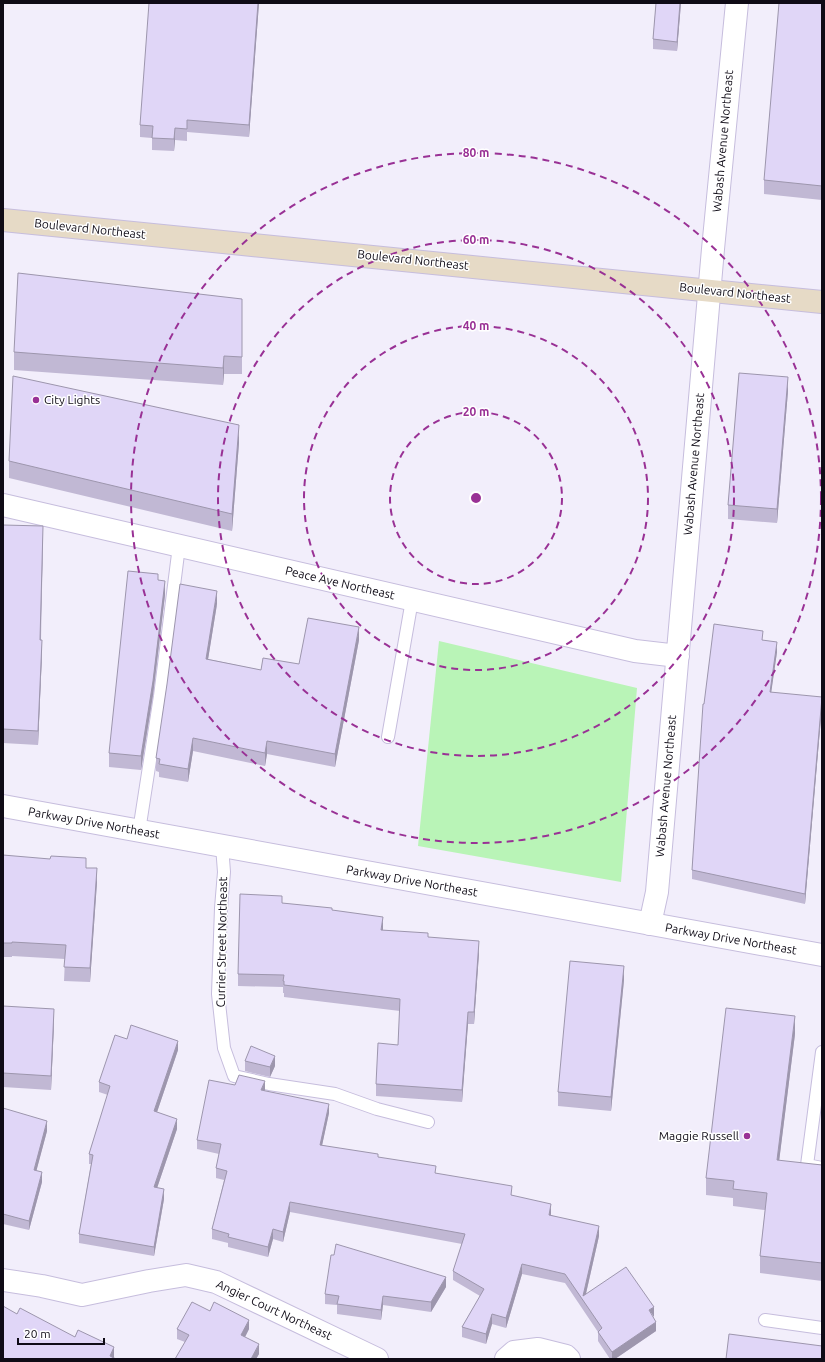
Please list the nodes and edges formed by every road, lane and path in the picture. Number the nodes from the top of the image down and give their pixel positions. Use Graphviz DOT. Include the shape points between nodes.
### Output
graph roads {
  1 [pos="736,3"];
  2 [pos="3,220"];
  3 [pos="710,290"];
  4 [pos="822,302"];
  5 [pos="3,505"];
  6 [pos="179,546"];
  7 [pos="412,600"];
  8 [pos="678,656"];
  9 [pos="388,737"];
  10 [pos="3,806"];
  11 [pos="139,831"];
  12 [pos="222,846"];
  13 [pos="650,924"];
  14 [pos="822,955"];
  15 [pos="822,1052"];
  16 [pos="428,1122"];
  17 [pos="822,1168"];
  18 [pos="3,1280"];
  19 [pos="765,1320"];
  20 [pos="822,1328"];
  21 [pos="377,1359"];
  22 [pos="506,1359"];
  23 [pos="569,1359"];
  1 -- 3 [label="street, Wabash Avenue Northeast"];
  2 -- 3 [label="main road, Boulevard Northeast"];
  3 -- 4 [label="main road, Boulevard Northeast"];
  3 -- 8 [label="street, Wabash Avenue Northeast"];
  5 -- 6 [label="street, Peace Ave Northeast"];
  6 -- 7 [label="street, Peace Ave Northeast"];
  6 -- 11 [label="lane" via="160,696"];
  7 -- 8 [label="street, Peace Ave Northeast" via="635,651"];
  7 -- 9 [label="lane"];
  8 -- 13 [label="street, Wabash Avenue Northeast" via="657,892"];
  10 -- 11 [label="street, Parkway Drive Northeast"];
  11 -- 12 [label="street, Parkway Drive Northeast"];
  12 -- 13 [label="street, Parkway Drive Northeast"];
  12 -- 16 [label="lane, Currier Street Northeast" via="224,872 218,994 224,1048 234,1076 335,1094 377,1109"];
  13 -- 14 [label="street, Parkway Drive Northeast"];
  15 -- 17 [label="lane" via="807,1165"];
  18 -- 21 [label="street, Angier Court Northeast" via="82,1295 186,1275 216,1282"];
  19 -- 20 [label="lane"];
  22 -- 23 [label="street" via="514,1352 538,1348"];
}
